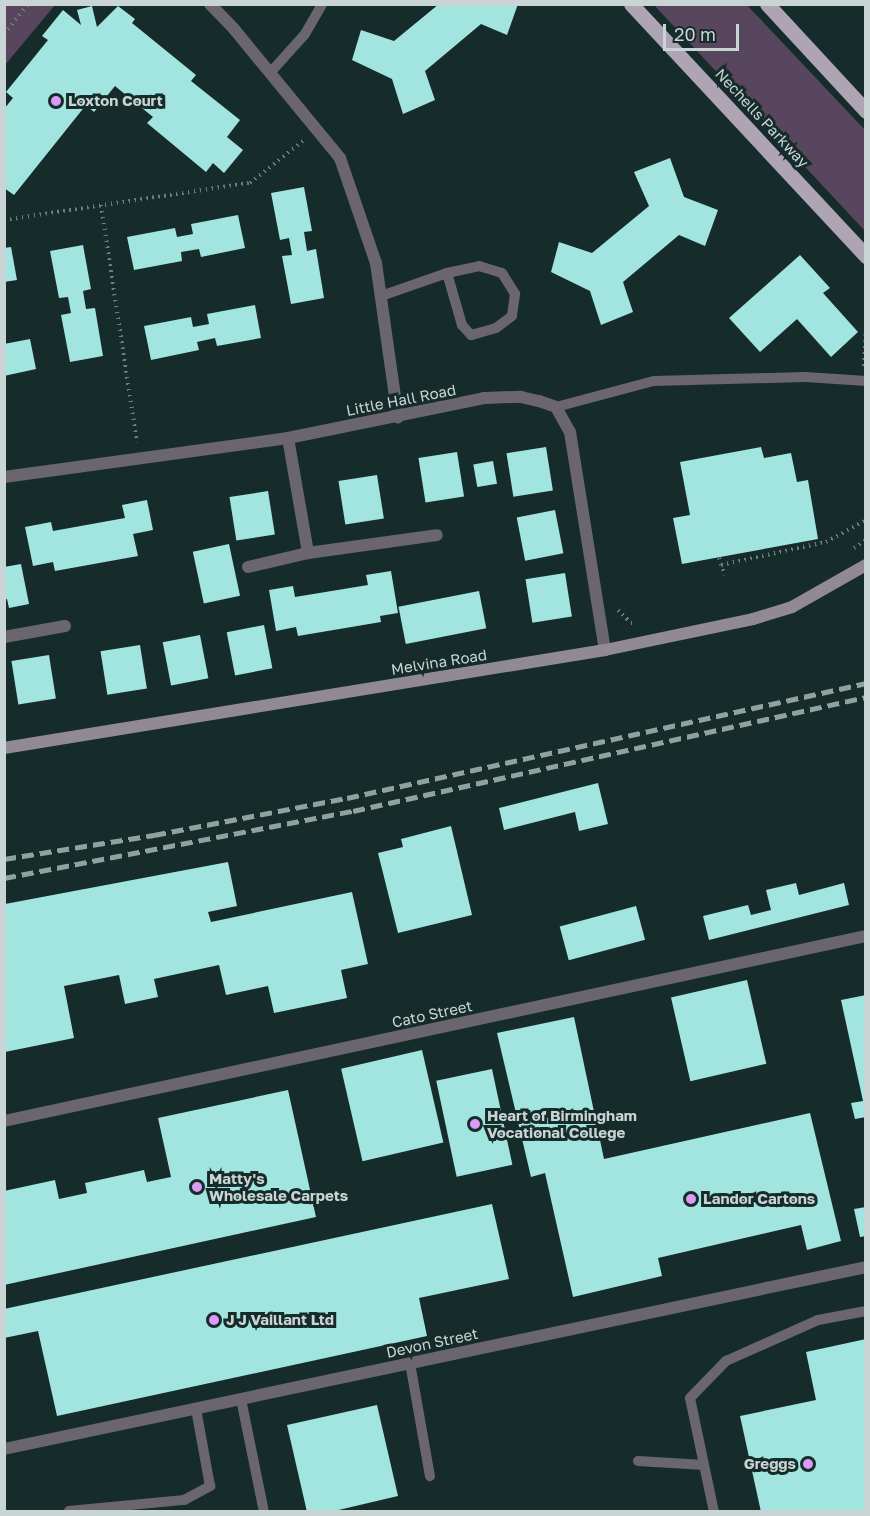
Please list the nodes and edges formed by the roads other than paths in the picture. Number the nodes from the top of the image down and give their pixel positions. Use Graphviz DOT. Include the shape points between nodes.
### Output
graph roads {
  1 [pos="210,4"];
  2 [pos="322,4"];
  3 [pos="631,4"];
  4 [pos="767,4"];
  5 [pos="270,73"];
  6 [pos="866,111"];
  7 [pos="866,256"];
  8 [pos="447,273"];
  9 [pos="381,297"];
  10 [pos="864,381"];
  11 [pos="556,407"];
  12 [pos="398,417"];
  13 [pos="288,438"];
  14 [pos="4,477"];
  15 [pos="437,535"];
  16 [pos="308,553"];
  17 [pos="866,565"];
  18 [pos="248,567"];
  19 [pos="65,626"];
  20 [pos="4,637"];
  21 [pos="605,650"];
  22 [pos="4,748"];
  23 [pos="866,936"];
  24 [pos="4,1121"];
  25 [pos="866,1267"];
  26 [pos="866,1311"];
  27 [pos="410,1363"];
  28 [pos="241,1399"];
  29 [pos="196,1409"];
  30 [pos="4,1449"];
  31 [pos="638,1461"];
  32 [pos="704,1465"];
  33 [pos="430,1476"];
  34 [pos="69,1511"];
  35 [pos="264,1512"];
  36 [pos="714,1512"];
  1 -- 5 [label="street"];
  2 -- 5 [label="lane" via="305,34"];
  3 -- 7 [label="main road, Nechells Parkway"];
  4 -- 6 [label="main road"];
  5 -- 9 [label="street" via="340,158 376,263"];
  8 -- 8 [label="lane" via="478,266 502,273 515,294 512,316 496,328 471,335 462,325"];
  8 -- 9 [label="lane"];
  9 -- 12 [label="street"];
  10 -- 11 [label="lane" via="806,377 654,381"];
  11 -- 12 [label="street, Little Hall Road" via="521,397 484,398"];
  11 -- 21 [label="street" via="570,432"];
  12 -- 13 [label="street, Little Hall Road"];
  13 -- 14 [label="street, Little Hall Road"];
  13 -- 16 [label="street"];
  15 -- 16 [label="street"];
  16 -- 18 [label="street"];
  17 -- 21 [label="main road, Melvina Road" via="792,607"];
  19 -- 20 [label="street"];
  21 -- 22 [label="main road, Melvina Road"];
  23 -- 24 [label="street, Cato Street"];
  25 -- 27 [label="street, Devon Street"];
  26 -- 32 [label="lane" via="818,1320 726,1361 690,1398"];
  27 -- 28 [label="street, Devon Street"];
  27 -- 33 [label="lane"];
  28 -- 29 [label="street, Devon Street"];
  28 -- 35 [label="lane"];
  29 -- 30 [label="street, Devon Street"];
  29 -- 34 [label="lane" via="210,1486 184,1500"];
  31 -- 32 [label="lane"];
  32 -- 36 [label="lane"];
}
